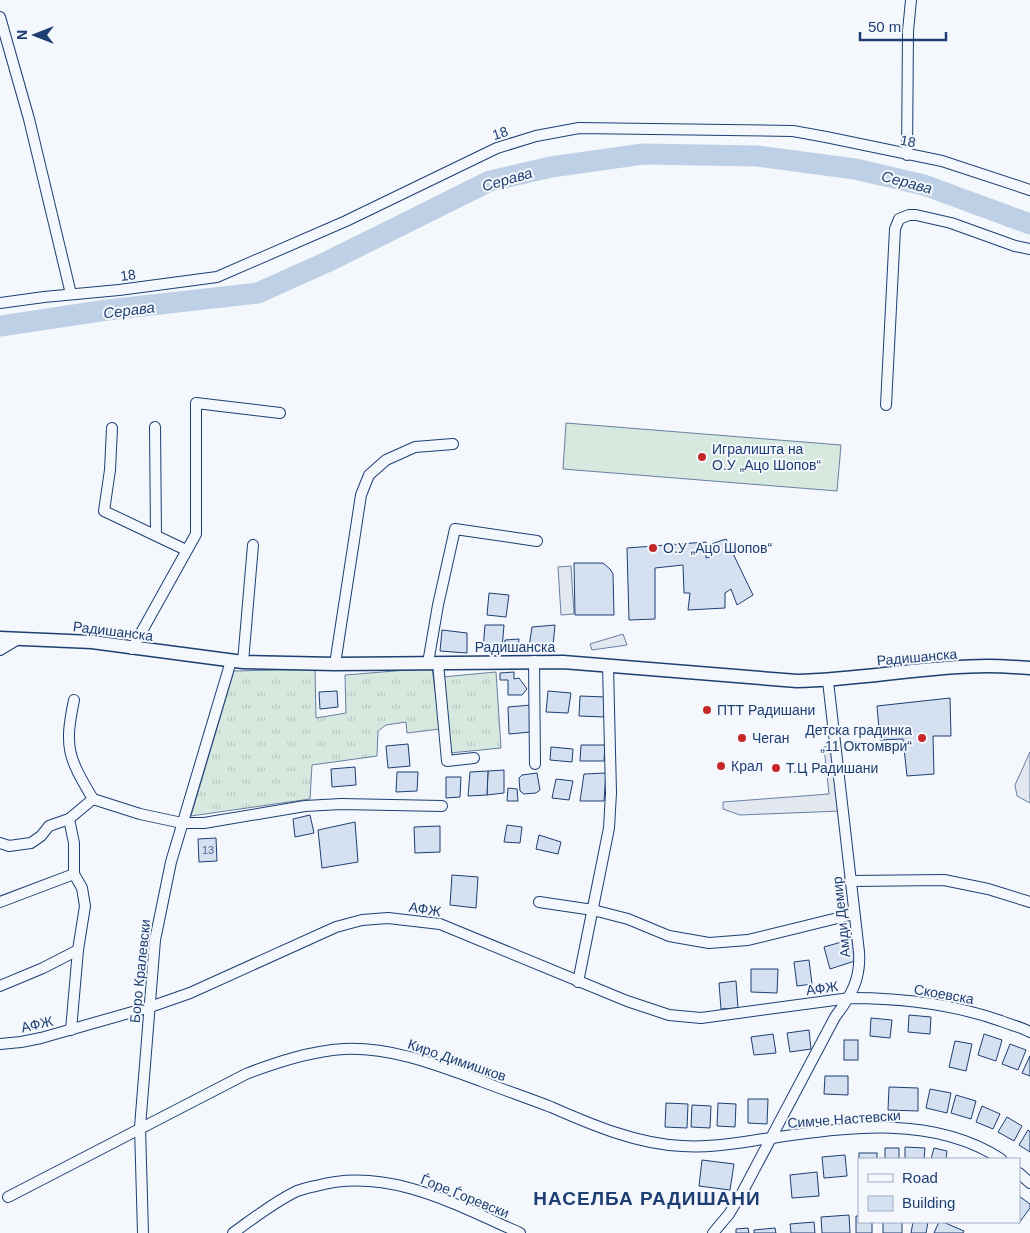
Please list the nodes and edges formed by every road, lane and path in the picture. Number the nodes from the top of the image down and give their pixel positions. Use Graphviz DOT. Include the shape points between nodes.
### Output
graph roads {
  1 [pos="911,0"];
  2 [pos="0,17"];
  3 [pos="907,154"];
  4 [pos="1030,190"];
  5 [pos="1030,249"];
  6 [pos="71,294"];
  7 [pos="0,303"];
  8 [pos="886,404"];
  9 [pos="280,413"];
  10 [pos="112,428"];
  11 [pos="155,428"];
  12 [pos="453,444"];
  13 [pos="156,535"];
  14 [pos="536,541"];
  15 [pos="253,545"];
  16 [pos="186,550"];
  17 [pos="0,638"];
  18 [pos="20,638"];
  19 [pos="132,648"];
  20 [pos="0,650"];
  21 [pos="534,661"];
  22 [pos="237,662"];
  23 [pos="433,663"];
  24 [pos="336,664"];
  25 [pos="608,665"];
  26 [pos="1030,668"];
  27 [pos="828,681"];
  28 [pos="74,700"];
  29 [pos="474,758"];
  30 [pos="535,764"];
  31 [pos="93,799"];
  32 [pos="442,806"];
  33 [pos="69,820"];
  34 [pos="182,823"];
  35 [pos="0,843"];
  36 [pos="74,874"];
  37 [pos="850,881"];
  38 [pos="0,902"];
  39 [pos="539,902"];
  40 [pos="1030,902"];
  41 [pos="594,910"];
  42 [pos="854,914"];
  43 [pos="78,950"];
  44 [pos="578,982"];
  45 [pos="0,986"];
  46 [pos="850,998"];
  47 [pos="150,1006"];
  48 [pos="71,1030"];
  49 [pos="1030,1032"];
  50 [pos="0,1044"];
  51 [pos="140,1127"];
  52 [pos="772,1138"];
  53 [pos="1000,1158"];
  54 [pos="1020,1174"];
  55 [pos="1030,1183"];
  56 [pos="8,1197"];
  57 [pos="143,1233"];
  58 [pos="233,1233"];
  59 [pos="520,1233"];
  60 [pos="713,1233"];
  1 -- 3 [label="street"];
  2 -- 6 [label="street" via="29,119"];
  3 -- 4 [label="street, 18" via="942,161"];
  3 -- 6 [label="street, 18" via="793,132 602,128 561,131 497,148 346,221 218,277"];
  5 -- 8 [label="street" via="951,223 916,215 899,219 895,228"];
  6 -- 7 [label="street, 18"];
  9 -- 16 [label="street" via="196,403 196,534"];
  10 -- 13 [label="street" via="104,511"];
  11 -- 13 [label="street"];
  12 -- 24 [label="street" via="414,447 399,452 369,475 361,495"];
  13 -- 16 [label="street"];
  14 -- 23 [label="street" via="455,530 438,605"];
  15 -- 22 [label="street, Боро Кралевски"];
  16 -- 19 [label="street"];
  17 -- 18 [label="street, Радишанска"];
  18 -- 19 [label="street, Радишанска"];
  18 -- 20 [label="street"];
  19 -- 22 [label="street, Радишанска"];
  21 -- 23 [label="street, Радишанска"];
  21 -- 25 [label="street, Радишанска"];
  21 -- 30 [label="street"];
  22 -- 24 [label="street, Радишанска"];
  22 -- 34 [label="street, Боро Кралевски"];
  23 -- 24 [label="street, Радишанска"];
  23 -- 29 [label="street" via="447,761"];
  25 -- 27 [label="street, Радишанска"];
  25 -- 41 [label="street" via="609,828"];
  26 -- 27 [label="street, Радишанска" via="987,666"];
  27 -- 37 [label="street, Амди Демир"];
  28 -- 31 [label="street" via="68,749"];
  31 -- 33 [label="street"];
  31 -- 34 [label="street"];
  32 -- 34 [label="street" via="305,806 204,823"];
  33 -- 35 [label="street" via="49,826 31,844 9,846"];
  33 -- 36 [label="street" via="74,844"];
  34 -- 47 [label="street, Боро Кралевски" via="155,940"];
  36 -- 38 [label="street"];
  36 -- 43 [label="street" via="82,888 85,906"];
  37 -- 40 [label="street" via="944,880"];
  37 -- 42 [label="street, Амди Демир"];
  39 -- 41 [label="street"];
  41 -- 42 [label="street" via="628,919 669,936 709,943 748,940"];
  41 -- 44 [label="street"];
  42 -- 46 [label="street, Амди Демир" via="860,964"];
  43 -- 45 [label="street"];
  43 -- 48 [label="street"];
  44 -- 46 [label="street, АФЖ" via="658,1012 682,1017 710,1017"];
  44 -- 47 [label="street, АФЖ" via="440,924 388,918 336,927 190,993"];
  46 -- 49 [label="street, Скоевска" via="939,1005 992,1018"];
  46 -- 52 [label="street, Амди Демир" via="835,1017"];
  47 -- 48 [label="street, АФЖ"];
  47 -- 51 [label="street, Боро Кралевски"];
  48 -- 50 [label="street, АФЖ"];
  51 -- 52 [label="street, Киро Димишков" via="246,1074 305,1055 345,1049 403,1055 581,1120 660,1144 703,1147"];
  51 -- 56 [label="street, Киро Димишков"];
  51 -- 57 [label="street, Боро Кралевски"];
  52 -- 53 [label="street, Симче Настевски" via="823,1131 910,1128 956,1138"];
  52 -- 60 [label="street, Амди Демир" via="729,1214"];
  54 -- 55 [label="street"];
  58 -- 59 [label="street, Ѓоре Ѓоревски" via="298,1191 349,1180 388,1183 424,1192"];
}
